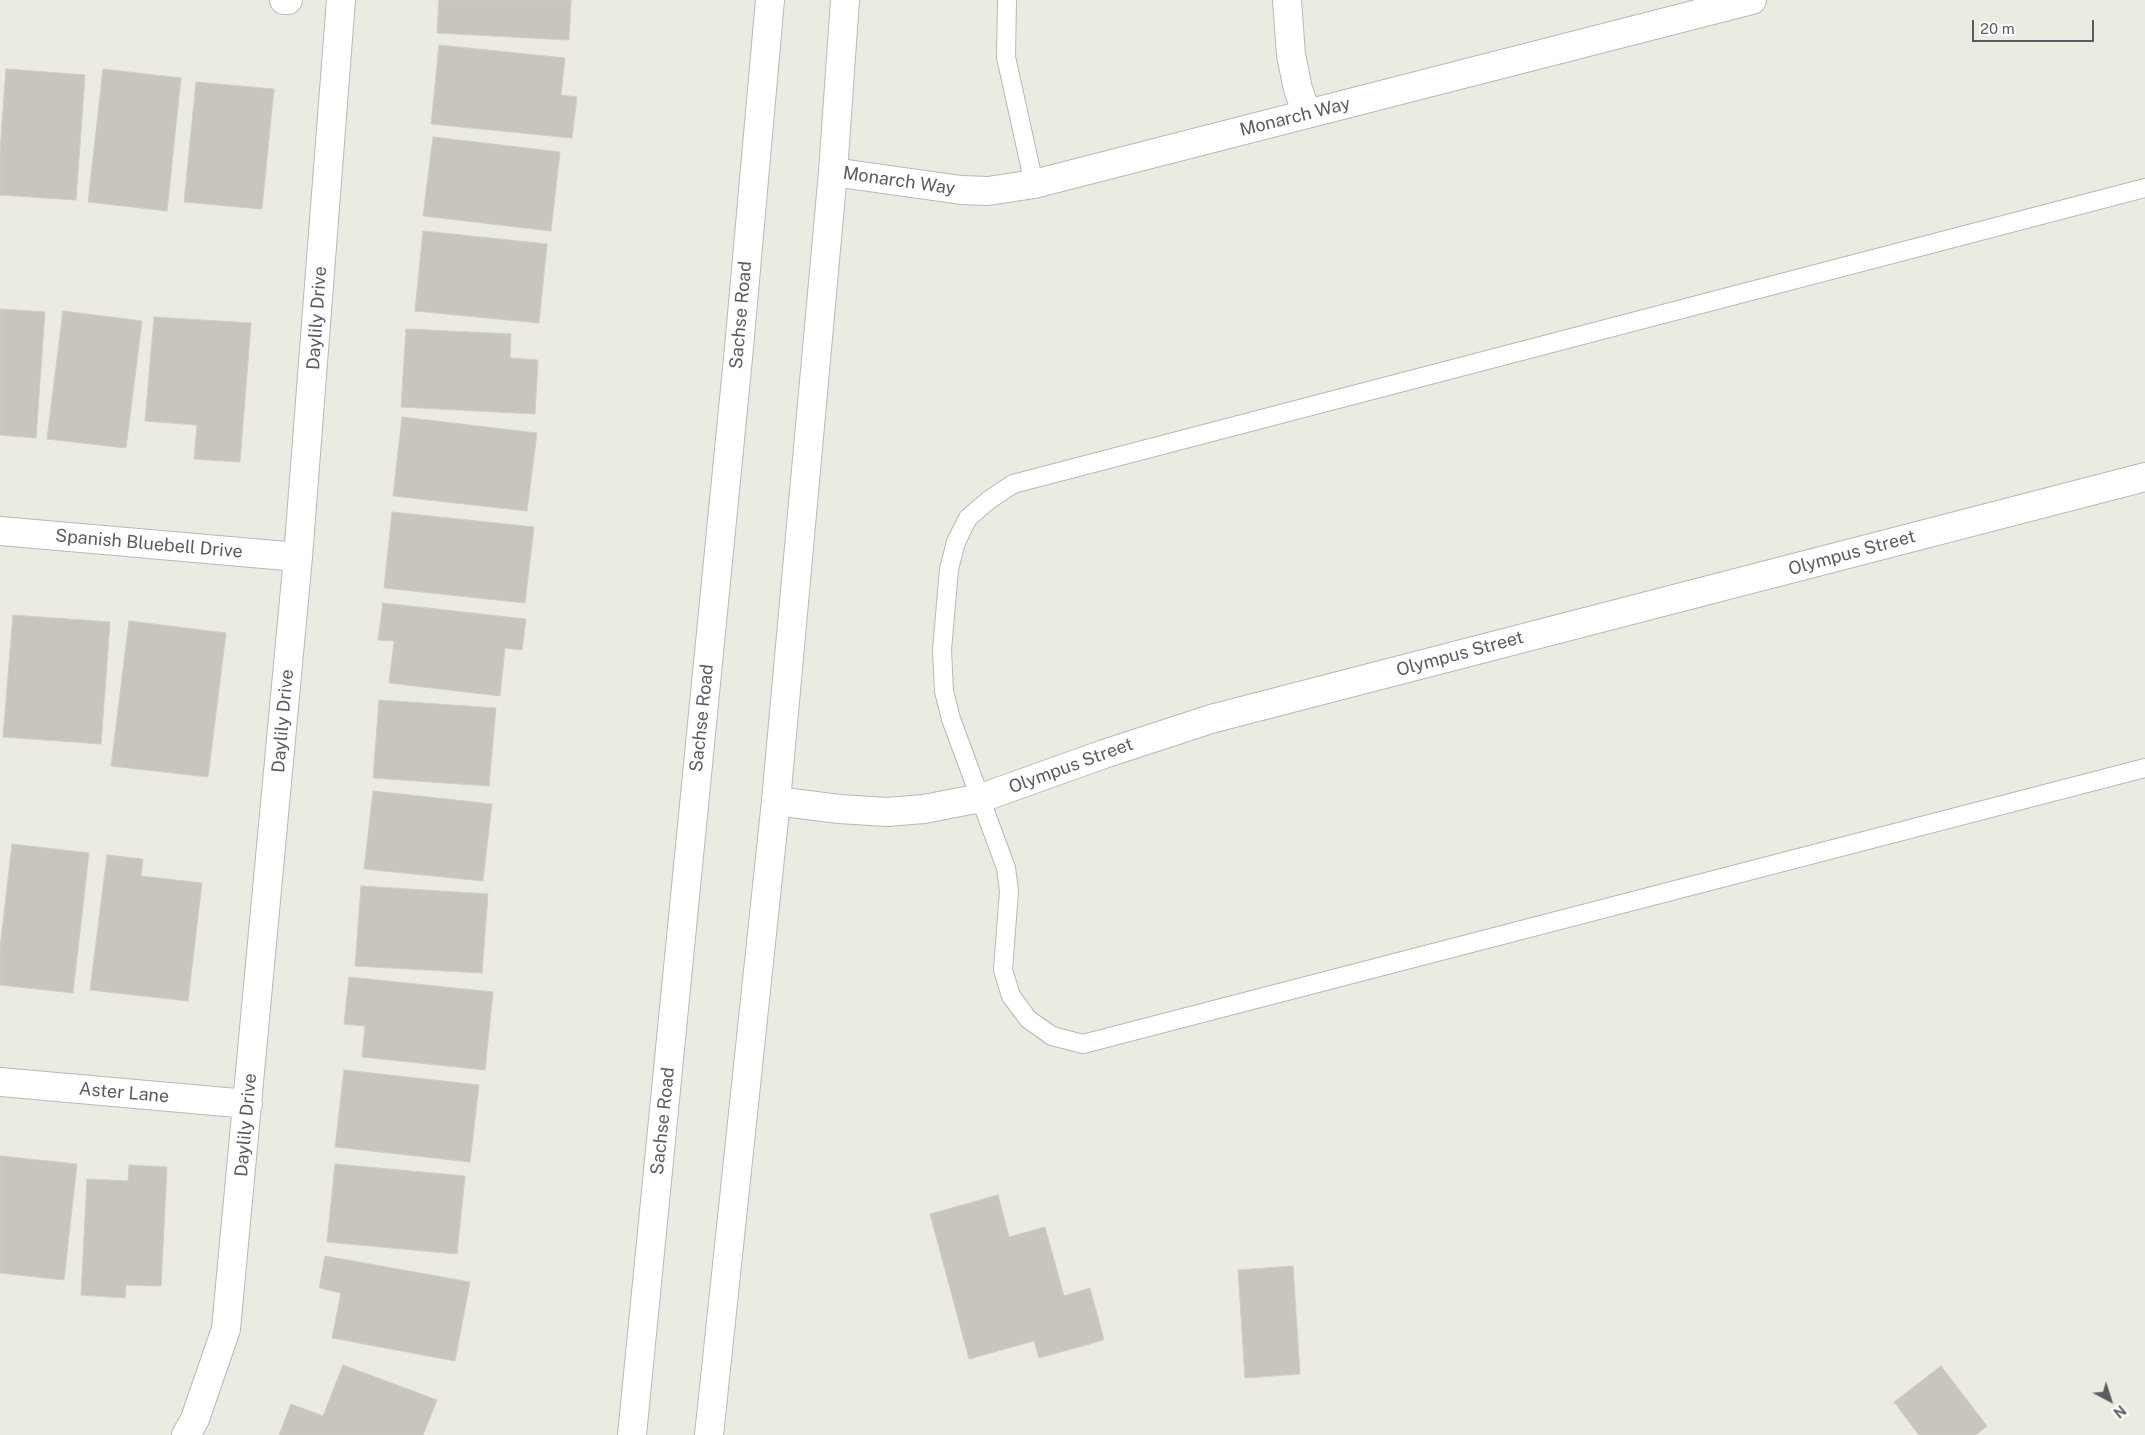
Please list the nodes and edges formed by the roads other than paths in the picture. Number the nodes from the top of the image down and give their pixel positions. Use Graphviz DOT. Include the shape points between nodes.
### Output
graph roads {
  1 [pos="284,0"];
  2 [pos="288,0"];
  3 [pos="341,0"];
  4 [pos="770,0"];
  5 [pos="845,0"];
  6 [pos="1007,0"];
  7 [pos="1287,0"];
  8 [pos="1752,0"];
  9 [pos="1307,114"];
  10 [pos="833,172"];
  11 [pos="1034,184"];
  12 [pos="2145,188"];
  13 [pos="2145,477"];
  14 [pos="0,531"];
  15 [pos="298,557"];
  16 [pos="2145,768"];
  17 [pos="982,798"];
  18 [pos="776,801"];
  19 [pos="0,1082"];
  20 [pos="248,1104"];
  21 [pos="186,1435"];
  22 [pos="632,1435"];
  23 [pos="709,1435"];
  1 -- 2 [label="street"];
  3 -- 15 [label="street, Daylily Drive"];
  4 -- 22 [label="street, Sachse Road"];
  5 -- 10 [label="street"];
  6 -- 11 [label="lane" via="1006,57"];
  7 -- 9 [label="street" via="1292,55 1298,89"];
  8 -- 9 [label="street, Monarch Way"];
  9 -- 11 [label="street, Monarch Way"];
  10 -- 11 [label="street, Monarch Way" via="961,190"];
  10 -- 18 [label="street"];
  12 -- 17 [label="lane" via="1013,484 968,518 956,542 949,569 942,650 944,691 951,719"];
  13 -- 17 [label="street, Olympus Street" via="1211,719"];
  14 -- 15 [label="street, Spanish Bluebell Drive"];
  15 -- 20 [label="street, Daylily Drive"];
  16 -- 17 [label="lane" via="1083,1044 1052,1036 1028,1019 1011,996 1003,970 1009,891 1006,868"];
  17 -- 18 [label="street, Olympus Street" via="887,812"];
  18 -- 23 [label="street"];
  19 -- 20 [label="street, Aster Lane"];
  20 -- 21 [label="street, Daylily Drive" via="226,1329 195,1419"];
}
